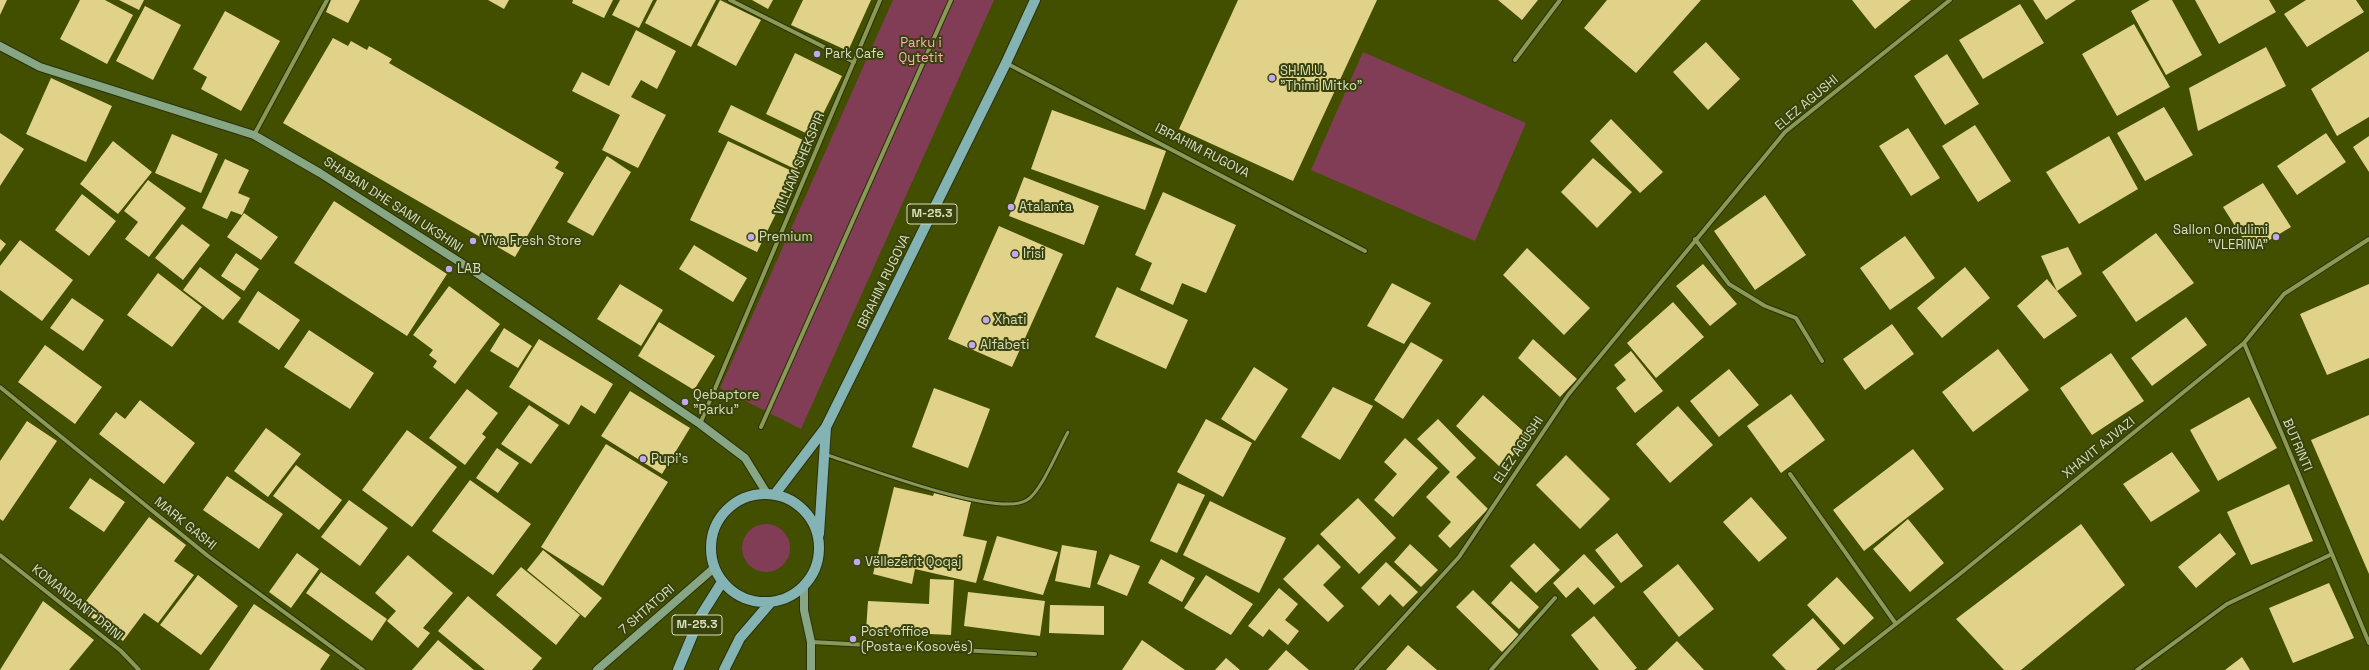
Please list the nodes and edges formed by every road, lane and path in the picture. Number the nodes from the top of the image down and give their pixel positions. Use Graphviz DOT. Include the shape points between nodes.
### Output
graph roads {
  1 [pos="327,0"];
  2 [pos="730,0"];
  3 [pos="880,0"];
  4 [pos="950,0"];
  5 [pos="1034,0"];
  6 [pos="1560,0"];
  7 [pos="1950,0"];
  8 [pos="0,46"];
  9 [pos="1515,60"];
  10 [pos="854,62"];
  11 [pos="1006,63"];
  12 [pos="254,135"];
  13 [pos="1695,239"];
  14 [pos="2369,239"];
  15 [pos="1365,251"];
  16 [pos="2244,343"];
  17 [pos="1822,361"];
  18 [pos="0,387"];
  19 [pos="700,424"];
  20 [pos="761,427"];
  21 [pos="826,427"];
  22 [pos="1068,432"];
  23 [pos="823,454"];
  24 [pos="1790,474"];
  25 [pos="770,493"];
  26 [pos="819,539"];
  27 [pos="2332,554"];
  28 [pos="0,555"];
  29 [pos="714,568"];
  30 [pos="722,582"];
  31 [pos="804,586"];
  32 [pos="1555,598"];
  33 [pos="771,602"];
  34 [pos="1896,624"];
  35 [pos="811,642"];
  36 [pos="2369,643"];
  37 [pos="1035,654"];
  38 [pos="139,670"];
  39 [pos="363,670"];
  40 [pos="597,670"];
  41 [pos="678,670"];
  42 [pos="724,670"];
  43 [pos="811,670"];
  44 [pos="1356,670"];
  45 [pos="1491,670"];
  46 [pos="1837,670"];
  47 [pos="2137,670"];
  1 -- 12 [label="street"];
  2 -- 10 [label="street"];
  3 -- 10 [label="street, VILLIAM SHEKSPIR"];
  4 -- 20 [label="street"];
  5 -- 11 [label="main road, IBRAHIM RUGOVA / M-25.3"];
  6 -- 9 [label="street"];
  7 -- 13 [label="street, ELEZ AGUSHI" via="1785,132"];
  8 -- 12 [label="street, SHABAN DHE SAMI UKSHINI" via="40,67"];
  10 -- 19 [label="street, VILLIAM SHEKSPIR"];
  11 -- 15 [label="street, IBRAHIM RUGOVA"];
  11 -- 21 [label="main road, IBRAHIM RUGOVA / M-25.3"];
  12 -- 19 [label="street, SHABAN DHE SAMI UKSHINI" via="320,173 463,264"];
  13 -- 17 [label="street" via="1729,284 1765,306 1796,318"];
  13 -- 44 [label="street, ELEZ AGUSHI" via="1568,395 1459,556"];
  14 -- 16 [label="street, XHAVIT AJVAZI" via="2284,294"];
  16 -- 27 [label="street, BUTRINTI"];
  16 -- 34 [label="street, XHAVIT AJVAZI"];
  18 -- 39 [label="street, MARK GASHI" via="208,556"];
  19 -- 25 [label="street, SHABAN DHE SAMI UKSHINI" via="745,458"];
  21 -- 23 [label="main road, IBRAHIM RUGOVA / M-25.3"];
  21 -- 25 [label="main road, IBRAHIM RUGOVA / M-25.3"];
  22 -- 23 [label="lane" via="1036,491 1026,501 1002,505 928,488"];
  23 -- 26 [label="main road, IBRAHIM RUGOVA / M-25.3"];
  24 -- 34 [label="street"];
  25 -- 26 [label="main road, IBRAHIM RUGOVA / M-25.3" via="795,503 803,510 813,523"];
  25 -- 29 [label="main road, IBRAHIM RUGOVA / M-25.3" via="749,496 733,504 720,517 712,532 710,550"];
  26 -- 31 [label="main road, IBRAHIM RUGOVA / M-25.3" via="817,564"];
  27 -- 36 [label="street, BUTRINTI"];
  27 -- 47 [label="street" via="2227,604"];
  28 -- 38 [label="street, KOMANDANT DRINI" via="121,651"];
  29 -- 30 [label="main road, IBRAHIM RUGOVA / M-25.3"];
  29 -- 40 [label="street, 7 SHTATORI"];
  30 -- 33 [label="main road, IBRAHIM RUGOVA / M-25.3" via="729,590 749,600"];
  30 -- 41 [label="main road, M-25.3" via="700,618"];
  31 -- 33 [label="main road, IBRAHIM RUGOVA / M-25.3" via="788,596"];
  31 -- 35 [label="street" via="804,610"];
  32 -- 45 [label="street"];
  33 -- 42 [label="main road, IBRAHIM RUGOVA / M-25.3" via="740,638"];
  34 -- 46 [label="street, XHAVIT AJVAZI"];
  35 -- 37 [label="street"];
  35 -- 43 [label="street"];
}
